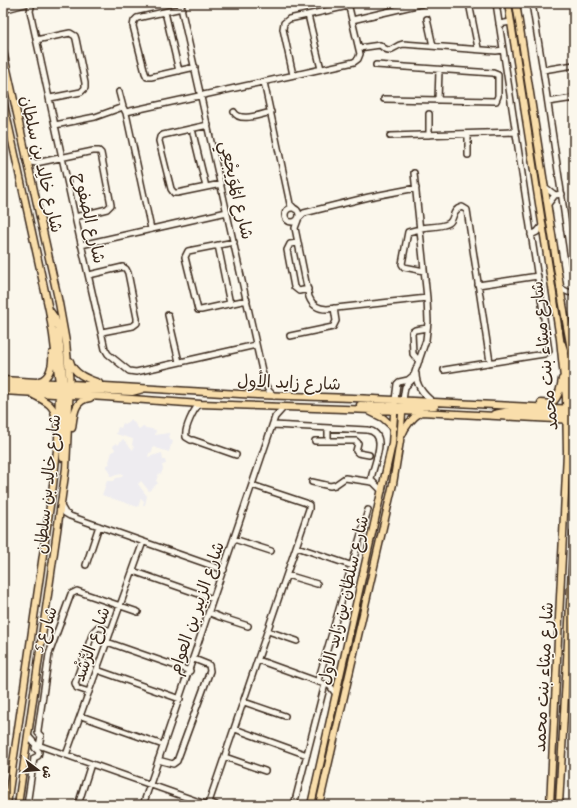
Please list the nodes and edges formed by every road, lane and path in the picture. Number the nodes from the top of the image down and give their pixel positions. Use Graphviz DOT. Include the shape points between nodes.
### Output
graph roads {
  1 [pos="28,3"];
  2 [pos="421,3"];
  3 [pos="496,3"];
  4 [pos="508,3"];
  5 [pos="516,3"];
  6 [pos="532,3"];
  7 [pos="348,4"];
  8 [pos="181,6"];
  9 [pos="470,8"];
  10 [pos="3,10"];
  11 [pos="165,12"];
  12 [pos="308,15"];
  13 [pos="427,18"];
  14 [pos="352,20"];
  15 [pos="511,22"];
  16 [pos="499,24"];
  17 [pos="36,40"];
  18 [pos="433,46"];
  19 [pos="478,48"];
  20 [pos="503,48"];
  21 [pos="361,49"];
  22 [pos="3,51"];
  23 [pos="376,65"];
  24 [pos="574,65"];
  25 [pos="195,67"];
  26 [pos="320,69"];
  27 [pos="179,70"];
  28 [pos="439,70"];
  29 [pos="544,70"];
  30 [pos="294,75"];
  31 [pos="264,82"];
  32 [pos="3,84"];
  33 [pos="10,85"];
  34 [pos="508,86"];
  35 [pos="498,87"];
  36 [pos="119,92"];
  37 [pos="201,96"];
  38 [pos="50,98"];
  39 [pos="574,98"];
  40 [pos="384,99"];
  41 [pos="3,100"];
  42 [pos="438,100"];
  43 [pos="548,102"];
  44 [pos="124,110"];
  45 [pos="234,112"];
  46 [pos="271,112"];
  47 [pos="429,114"];
  48 [pos="55,125"];
  49 [pos="208,125"];
  50 [pos="192,129"];
  51 [pos="516,132"];
  52 [pos="468,134"];
  53 [pos="429,135"];
  54 [pos="390,136"];
  55 [pos="468,155"];
  56 [pos="26,158"];
  57 [pos="62,158"];
  58 [pos="36,163"];
  59 [pos="414,173"];
  60 [pos="30,174"];
  61 [pos="221,184"];
  62 [pos="206,187"];
  63 [pos="545,187"];
  64 [pos="416,188"];
  65 [pos="555,194"];
  66 [pos="562,194"];
  67 [pos="290,204"];
  68 [pos="548,204"];
  69 [pos="287,210"];
  70 [pos="297,210"];
  71 [pos="228,212"];
  72 [pos="304,213"];
  73 [pos="75,216"];
  74 [pos="298,219"];
  75 [pos="289,222"];
  76 [pos="542,226"];
  77 [pos="295,228"];
  78 [pos="420,228"];
  79 [pos="151,229"];
  80 [pos="533,234"];
  81 [pos="544,239"];
  82 [pos="234,242"];
  83 [pos="298,243"];
  84 [pos="81,245"];
  85 [pos="218,245"];
  86 [pos="424,271"];
  87 [pos="89,275"];
  88 [pos="538,276"];
  89 [pos="574,279"];
  90 [pos="478,285"];
  91 [pos="560,288"];
  92 [pos="308,290"];
  93 [pos="572,292"];
  94 [pos="427,298"];
  95 [pos="562,299"];
  96 [pos="246,300"];
  97 [pos="230,304"];
  98 [pos="334,308"];
  99 [pos="49,310"];
  100 [pos="168,314"];
  101 [pos="427,328"];
  102 [pos="102,332"];
  103 [pos="54,335"];
  104 [pos="290,336"];
  105 [pos="560,339"];
  106 [pos="66,342"];
  107 [pos="256,345"];
  108 [pos="419,361"];
  109 [pos="179,362"];
  110 [pos="490,362"];
  111 [pos="574,366"];
  112 [pos="444,370"];
  113 [pos="563,372"];
  114 [pos="416,374"];
  115 [pos="3,380"];
  116 [pos="31,382"];
  117 [pos="265,384"];
  118 [pos="104,385"];
  119 [pos="3,386"];
  120 [pos="144,388"];
  121 [pos="64,389"];
  122 [pos="3,391"];
  123 [pos="29,393"];
  124 [pos="105,396"];
  125 [pos="257,396"];
  126 [pos="274,396"];
  127 [pos="394,400"];
  128 [pos="433,402"];
  129 [pos="187,403"];
  130 [pos="470,403"];
  131 [pos="200,404"];
  132 [pos="403,405"];
  133 [pos="531,406"];
  134 [pos="268,407"];
  135 [pos="284,407"];
  136 [pos="325,408"];
  137 [pos="363,409"];
  138 [pos="395,411"];
  139 [pos="193,412"];
  140 [pos="421,412"];
  141 [pos="572,414"];
  142 [pos="274,423"];
  143 [pos="328,428"];
  144 [pos="394,428"];
  145 [pos="58,441"];
  146 [pos="68,441"];
  147 [pos="315,441"];
  148 [pos="328,441"];
  149 [pos="400,441"];
  150 [pos="236,455"];
  151 [pos="369,455"];
  152 [pos="66,468"];
  153 [pos="385,478"];
  154 [pos="574,478"];
  155 [pos="312,482"];
  156 [pos="374,483"];
  157 [pos="252,485"];
  158 [pos="382,491"];
  159 [pos="60,505"];
  160 [pos="368,510"];
  161 [pos="70,516"];
  162 [pos="58,525"];
  163 [pos="99,526"];
  164 [pos="574,532"];
  165 [pos="234,539"];
  166 [pos="143,542"];
  167 [pos="297,547"];
  168 [pos="272,551"];
  169 [pos="86,565"];
  170 [pos="353,566"];
  171 [pos="224,570"];
  172 [pos="133,571"];
  173 [pos="287,575"];
  174 [pos="317,584"];
  175 [pos="213,599"];
  176 [pos="120,606"];
  177 [pos="570,610"];
  178 [pos="138,612"];
  179 [pos="210,613"];
  180 [pos="574,616"];
  181 [pos="574,622"];
  182 [pos="248,626"];
  183 [pos="568,627"];
  184 [pos="111,631"];
  185 [pos="268,631"];
  186 [pos="350,632"];
  187 [pos="297,640"];
  188 [pos="107,642"];
  189 [pos="567,651"];
  190 [pos="194,659"];
  191 [pos="258,660"];
  192 [pos="574,662"];
  193 [pos="351,668"];
  194 [pos="97,670"];
  195 [pos="190,671"];
  196 [pos="566,671"];
  197 [pos="339,680"];
  198 [pos="318,681"];
  199 [pos="327,685"];
  200 [pos="89,692"];
  201 [pos="336,694"];
  202 [pos="180,699"];
  203 [pos="244,702"];
  204 [pos="81,716"];
  205 [pos="285,716"];
  206 [pos="235,729"];
  207 [pos="28,736"];
  208 [pos="37,745"];
  209 [pos="163,745"];
  210 [pos="26,750"];
  211 [pos="66,755"];
  212 [pos="307,755"];
  213 [pos="225,757"];
  214 [pos="158,760"];
  215 [pos="91,764"];
  216 [pos="265,771"];
  217 [pos="150,785"];
  218 [pos="208,804"];
  219 [pos="7,805"];
  220 [pos="18,805"];
  221 [pos="27,805"];
  222 [pos="78,805"];
  223 [pos="143,805"];
  224 [pos="216,805"];
  225 [pos="294,805"];
  226 [pos="311,805"];
  227 [pos="319,805"];
  228 [pos="550,805"];
  229 [pos="559,805"];
  1 -- 10 [label="street"];
  1 -- 17 [label="street, شارع الصفوح"];
  2 -- 14 [label="street"];
  3 -- 16 [label="street"];
  4 -- 15 [label="main road, شارع ميثاء بنت محمد"];
  5 -- 63 [label="main road, شارع ميثاء بنت محمد"];
  6 -- 29 [label="street"];
  7 -- 12 [label="street"];
  7 -- 14 [label="street"];
  8 -- 11 [label="street"];
  8 -- 25 [label="street, شارع المُوَيجْعِي"];
  9 -- 19 [label="street"];
  11 -- 27 [label="street"];
  11 -- 27 [label="street" via="137,18 133,26 147,77"];
  12 -- 26 [label="street"];
  12 -- 30 [label="street" via="289,19 283,26"];
  13 -- 18 [label="street"];
  14 -- 21 [label="street"];
  15 -- 16 [label="street"];
  15 -- 76 [label="main road, شارع ميثاء بنت محمد"];
  16 -- 20 [label="street"];
  17 -- 38 [label="street, شارع الصفوح"];
  17 -- 38 [label="street" via="70,33 76,39 85,88 81,92"];
  18 -- 19 [label="street"];
  18 -- 21 [label="street" via="401,44 390,50 380,46"];
  19 -- 20 [label="street"];
  20 -- 34 [label="street"];
  21 -- 26 [label="street" via="359,57 354,62"];
  22 -- 33 [label="main road, شارع خالِد بن سلطان"];
  23 -- 28 [label="street"];
  24 -- 29 [label="street"];
  25 -- 27 [label="street"];
  25 -- 37 [label="street, شارع المُوَيجْعِي"];
  26 -- 30 [label="street"];
  28 -- 35 [label="street" via="496,74"];
  28 -- 42 [label="street"];
  29 -- 43 [label="street"];
  30 -- 31 [label="street"];
  31 -- 37 [label="street"];
  31 -- 46 [label="street"];
  32 -- 33 [label="main road"];
  33 -- 56 [label="main road, شارع خالِد بن سلطان"];
  34 -- 35 [label="street"];
  34 -- 51 [label="street"];
  35 -- 42 [label="street" via="496,100"];
  36 -- 44 [label="street"];
  37 -- 44 [label="street"];
  37 -- 49 [label="street, شارع المُوَيجْعِي"];
  38 -- 48 [label="street, شارع الصفوح"];
  39 -- 43 [label="street"];
  40 -- 42 [label="street"];
  41 -- 99 [label="main road, شارع خالِد بن سلطان"];
  43 -- 66 [label="street"];
  44 -- 48 [label="street"];
  44 -- 79 [label="street"];
  45 -- 46 [label="street" via="242,118"];
  46 -- 67 [label="street"];
  47 -- 53 [label="street"];
  48 -- 57 [label="street, شارع الصفوح"];
  49 -- 50 [label="street"];
  49 -- 61 [label="street, شارع المُوَيجْعِي"];
  50 -- 62 [label="street"];
  50 -- 62 [label="street" via="164,135 160,137 159,142 172,192"];
  51 -- 52 [label="street"];
  51 -- 80 [label="street"];
  52 -- 53 [label="street"];
  52 -- 55 [label="street"];
  53 -- 54 [label="street"];
  56 -- 58 [label="street"];
  56 -- 60 [label="main road, شارع خالِد بن سلطان"];
  57 -- 58 [label="street"];
  57 -- 73 [label="street, شارع الصفوح"];
  57 -- 73 [label="street" via="93,150 99,151 102,156 112,202 110,207 107,210"];
  58 -- 60 [label="street"];
  59 -- 64 [label="street"];
  60 -- 106 [label="main road, شارع خالِد بن سلطان"];
  61 -- 62 [label="street"];
  61 -- 71 [label="street, شارع المُوَيجْعِي"];
  63 -- 65 [label="street"];
  63 -- 68 [label="main road, شارع ميثاء بنت محمد"];
  64 -- 72 [label="street"];
  64 -- 78 [label="street"];
  65 -- 66 [label="street"];
  65 -- 68 [label="street"];
  66 -- 89 [label="street"];
  67 -- 69 [label="street"];
  67 -- 70 [label="street"];
  68 -- 91 [label="main road, شارع ميثاء بنت محمد"];
  69 -- 70 [label="street"];
  69 -- 75 [label="street" via="285,216"];
  70 -- 72 [label="street"];
  70 -- 74 [label="street"];
  71 -- 79 [label="street"];
  71 -- 82 [label="street, شارع المُوَيجْعِي"];
  72 -- 74 [label="street"];
  73 -- 84 [label="street, شارع الصفوح"];
  74 -- 75 [label="street"];
  74 -- 77 [label="street"];
  75 -- 77 [label="street"];
  76 -- 80 [label="street"];
  76 -- 81 [label="main road, شارع ميثاء بنت محمد"];
  77 -- 83 [label="street"];
  78 -- 86 [label="street"];
  78 -- 86 [label="street" via="408,232 402,264 404,267"];
  78 -- 90 [label="street" via="446,225 458,209 466,209"];
  79 -- 84 [label="street"];
  80 -- 81 [label="street"];
  80 -- 88 [label="street"];
  81 -- 105 [label="main road, شارع ميثاء بنت محمد"];
  82 -- 85 [label="street"];
  82 -- 96 [label="street, شارع المُوَيجْعِي"];
  83 -- 92 [label="street"];
  83 -- 92 [label="street" via="290,244 287,250 294,288 299,291"];
  84 -- 87 [label="street, شارع الصفوح"];
  85 -- 97 [label="street"];
  85 -- 97 [label="street" via="188,251 185,257 198,310"];
  86 -- 94 [label="street"];
  87 -- 102 [label="street, شارع الصفوح"];
  87 -- 102 [label="street" via="123,267 128,273 137,323"];
  88 -- 90 [label="street"];
  88 -- 110 [label="street" via="549,352"];
  90 -- 110 [label="street"];
  91 -- 93 [label="street"];
  91 -- 95 [label="main road, شارع ميثاء بنت محمد"];
  92 -- 98 [label="street" via="311,301 318,307"];
  93 -- 95 [label="street"];
  94 -- 98 [label="street"];
  94 -- 101 [label="street"];
  95 -- 111 [label="main road, شارع ميثاء بنت محمد"];
  96 -- 97 [label="street"];
  96 -- 107 [label="street, شارع المُوَيجْعِي"];
  98 -- 104 [label="street" via="336,323 333,327"];
  99 -- 103 [label="main road, شارع خالِد بن سلطان"];
  99 -- 121 [label="main road" via="58,328"];
  100 -- 109 [label="street"];
  101 -- 108 [label="street"];
  101 -- 108 [label="street" via="415,330 411,334 413,354"];
  102 -- 109 [label="street, شارع الصفوح" via="106,352 129,371 136,372"];
  103 -- 116 [label="main road" via="51,345 52,362 48,374 43,380"];
  103 -- 121 [label="main road, شارع خالِد بن سلطان"];
  105 -- 113 [label="main road, شارع ميثاء بنت محمد"];
  105 -- 141 [label="main road" via="566,355"];
  106 -- 118 [label="main road" via="74,370"];
  106 -- 121 [label="main road, شارع خالِد بن سلطان"];
  107 -- 109 [label="street, شارع الصفوح"];
  107 -- 117 [label="street, شارع المُوَيجْعِي"];
  108 -- 114 [label="street"];
  108 -- 127 [label="street" via="412,378 397,384"];
  110 -- 112 [label="street"];
  113 -- 133 [label="main road" via="560,390 552,402"];
  113 -- 141 [label="main road, شارع ميثاء بنت محمد"];
  114 -- 128 [label="street" via="418,384"];
  114 -- 132 [label="street" via="405,387"];
  115 -- 116 [label="main road, شارع زايد الأول"];
  116 -- 121 [label="main road, شارع زايد الأول"];
  117 -- 125 [label="street"];
  117 -- 126 [label="street, شارع المُوَيجْعِي"];
  118 -- 120 [label="main road, شارع زايد الأول"];
  118 -- 121 [label="main road, شارع زايد الأول"];
  119 -- 121 [label="main road"];
  120 -- 121 [label="main road" via="136,392"];
  120 -- 125 [label="main road, شارع زايد الأول"];
  121 -- 123 [label="main road, شارع زايد الأول"];
  121 -- 124 [label="main road, شارع زايد الأول"];
  121 -- 145 [label="main road, شارع خالِد بن سلطان"];
  121 -- 146 [label="main road, شارع خالِد بن سلطان"];
  121 -- 152 [label="main road" via="63,454"];
  122 -- 123 [label="main road, شارع زايد الأول"];
  123 -- 145 [label="main road" via="54,409"];
  124 -- 129 [label="main road, شارع زايد الأول"];
  124 -- 146 [label="main road" via="80,402 74,412"];
  125 -- 126 [label="main road, شارع زايد الأول"];
  126 -- 127 [label="main road, شارع زايد الأول"];
  127 -- 132 [label="main road, شارع زايد الأول"];
  127 -- 136 [label="main road" via="391,406 336,404"];
  127 -- 138 [label="main road, شارع سلطان بن زايد الأول"];
  128 -- 130 [label="main road, شارع زايد الأول"];
  128 -- 132 [label="main road, شارع زايد الأول"];
  129 -- 131 [label="main road, شارع زايد الأول"];
  129 -- 139 [label="street"];
  130 -- 132 [label="main road" via="456,407"];
  130 -- 133 [label="main road, شارع زايد الأول"];
  131 -- 134 [label="main road, شارع زايد الأول"];
  131 -- 139 [label="street"];
  132 -- 138 [label="main road"];
  132 -- 140 [label="main road, شارع زايد الأول"];
  132 -- 149 [label="main road, شارع سلطان بن زايد الأول"];
  133 -- 141 [label="main road, شارع زايد الأول"];
  134 -- 135 [label="main road, شارع زايد الأول"];
  134 -- 142 [label="street" via="273,413"];
  135 -- 136 [label="main road, شارع زايد الأول"];
  135 -- 142 [label="street, شارع الزبير بن العوام"];
  136 -- 137 [label="main road, شارع زايد الأول"];
  137 -- 138 [label="main road, شارع زايد الأول"];
  137 -- 144 [label="main road" via="383,418"];
  138 -- 144 [label="main road, شارع سلطان بن زايد الأول"];
  139 -- 150 [label="street" via="186,432 190,439"];
  140 -- 141 [label="main road, شارع زايد الأول" via="487,416"];
  140 -- 149 [label="main road" via="413,417"];
  141 -- 154 [label="main road"];
  141 -- 228 [label="main road, شارع ميثاء بنت محمد"];
  142 -- 143 [label="street"];
  142 -- 157 [label="street, شارع الزبير بن العوام"];
  143 -- 148 [label="street"];
  143 -- 156 [label="street" via="367,430 376,434 379,443 371,478"];
  144 -- 153 [label="main road, شارع سلطان بن زايد الأول"];
  145 -- 219 [label="main road, شارع خالِد بن سلطان"];
  146 -- 152 [label="main road, شارع خالِد بن سلطان"];
  147 -- 148 [label="street"];
  148 -- 151 [label="street" via="356,441 356,451"];
  149 -- 193 [label="main road, شارع سلطان بن زايد الأول"];
  152 -- 159 [label="main road, شارع خالِد بن سلطان"];
  153 -- 156 [label="street"];
  153 -- 158 [label="main road, شارع سلطان بن زايد الأول"];
  155 -- 156 [label="street" via="330,486 345,478"];
  156 -- 158 [label="street"];
  157 -- 165 [label="street, شارع الزبير بن العوام"];
  157 -- 167 [label="street" via="308,505 309,511"];
  158 -- 186 [label="main road, شارع سلطان بن زايد الأول"];
  159 -- 161 [label="street"];
  159 -- 162 [label="main road, شارع خالِد بن سلطان"];
  160 -- 170 [label="street"];
  161 -- 162 [label="street"];
  161 -- 163 [label="street"];
  162 -- 207 [label="main road, شارع خالِد بن سلطان"];
  163 -- 166 [label="street"];
  163 -- 169 [label="street"];
  164 -- 177 [label="main road, شارع ميثاء بنت محمد"];
  165 -- 168 [label="street"];
  165 -- 171 [label="street, شارع الزبير بن العوام"];
  166 -- 171 [label="street"];
  166 -- 172 [label="street, شارع الرُّشْد"];
  167 -- 170 [label="street"];
  167 -- 173 [label="street"];
  170 -- 198 [label="street"];
  171 -- 175 [label="street, شارع الزبير بن العوام"];
  172 -- 175 [label="street"];
  172 -- 176 [label="street, شارع الرُّشْد"];
  173 -- 174 [label="street"];
  173 -- 185 [label="street"];
  175 -- 179 [label="street, شارع الزبير بن العوام"];
  176 -- 178 [label="street, شارع 5"];
  176 -- 184 [label="street, شارع الرُّشْد"];
  176 -- 208 [label="street, شارع 5" via="77,591 71,594 48,661 38,730 41,736"];
  177 -- 180 [label="street"];
  177 -- 183 [label="main road, شارع ميثاء بنت محمد"];
  179 -- 182 [label="street"];
  179 -- 190 [label="street, شارع الزبير بن العوام"];
  181 -- 183 [label="street"];
  183 -- 189 [label="main road, شارع ميثاء بنت محمد"];
  184 -- 188 [label="street, شارع الرُّشْد"];
  184 -- 200 [label="street" via="98,627 93,632 75,683 77,688"];
  185 -- 187 [label="street"];
  185 -- 191 [label="street"];
  186 -- 193 [label="main road" via="355,636"];
  186 -- 197 [label="main road, شارع سلطان بن زايد الأول"];
  188 -- 194 [label="street, شارع الرُّشْد"];
  188 -- 195 [label="street"];
  189 -- 192 [label="street"];
  189 -- 196 [label="main road, شارع ميثاء بنت محمد"];
  190 -- 195 [label="street, شارع الزبير بن العوام"];
  190 -- 214 [label="street" via="209,665 210,671 177,761 173,764"];
  191 -- 198 [label="street"];
  191 -- 203 [label="street"];
  192 -- 196 [label="street"];
  193 -- 227 [label="main road, شارع سلطان بن زايد الأول"];
  194 -- 200 [label="street, شارع الرُّشْد"];
  194 -- 202 [label="street"];
  195 -- 202 [label="street, شارع الزبير بن العوام"];
  196 -- 229 [label="main road, شارع ميثاء بنت محمد"];
  197 -- 199 [label="street" via="335,684"];
  197 -- 201 [label="main road, شارع سلطان بن زايد الأول"];
  198 -- 199 [label="street"];
  199 -- 201 [label="street"];
  199 -- 212 [label="street"];
  200 -- 204 [label="street, شارع الرُّشْد"];
  201 -- 226 [label="main road, شارع سلطان بن زايد الأول"];
  202 -- 209 [label="street, شارع الزبير بن العوام"];
  203 -- 205 [label="street"];
  203 -- 206 [label="street"];
  204 -- 209 [label="street"];
  204 -- 211 [label="street, شارع الرُّشْد"];
  206 -- 212 [label="street"];
  206 -- 213 [label="street"];
  207 -- 208 [label="street"];
  207 -- 210 [label="main road, شارع خالِد بن سلطان"];
  208 -- 210 [label="street"];
  208 -- 211 [label="street"];
  208 -- 221 [label="street, شارع 5" via="35,748 39,752 34,758"];
  209 -- 214 [label="street, شارع الزبير بن العوام"];
  210 -- 220 [label="main road, شارع خالِد بن سلطان"];
  211 -- 215 [label="street"];
  212 -- 225 [label="street"];
  213 -- 216 [label="street"];
  213 -- 218 [label="street"];
  214 -- 217 [label="street, شارع الزبير بن العوام"];
  215 -- 217 [label="street"];
  215 -- 222 [label="street"];
  217 -- 218 [label="street"];
  217 -- 223 [label="street, شارع الزبير بن العوام"];
  218 -- 224 [label="street"];
}
